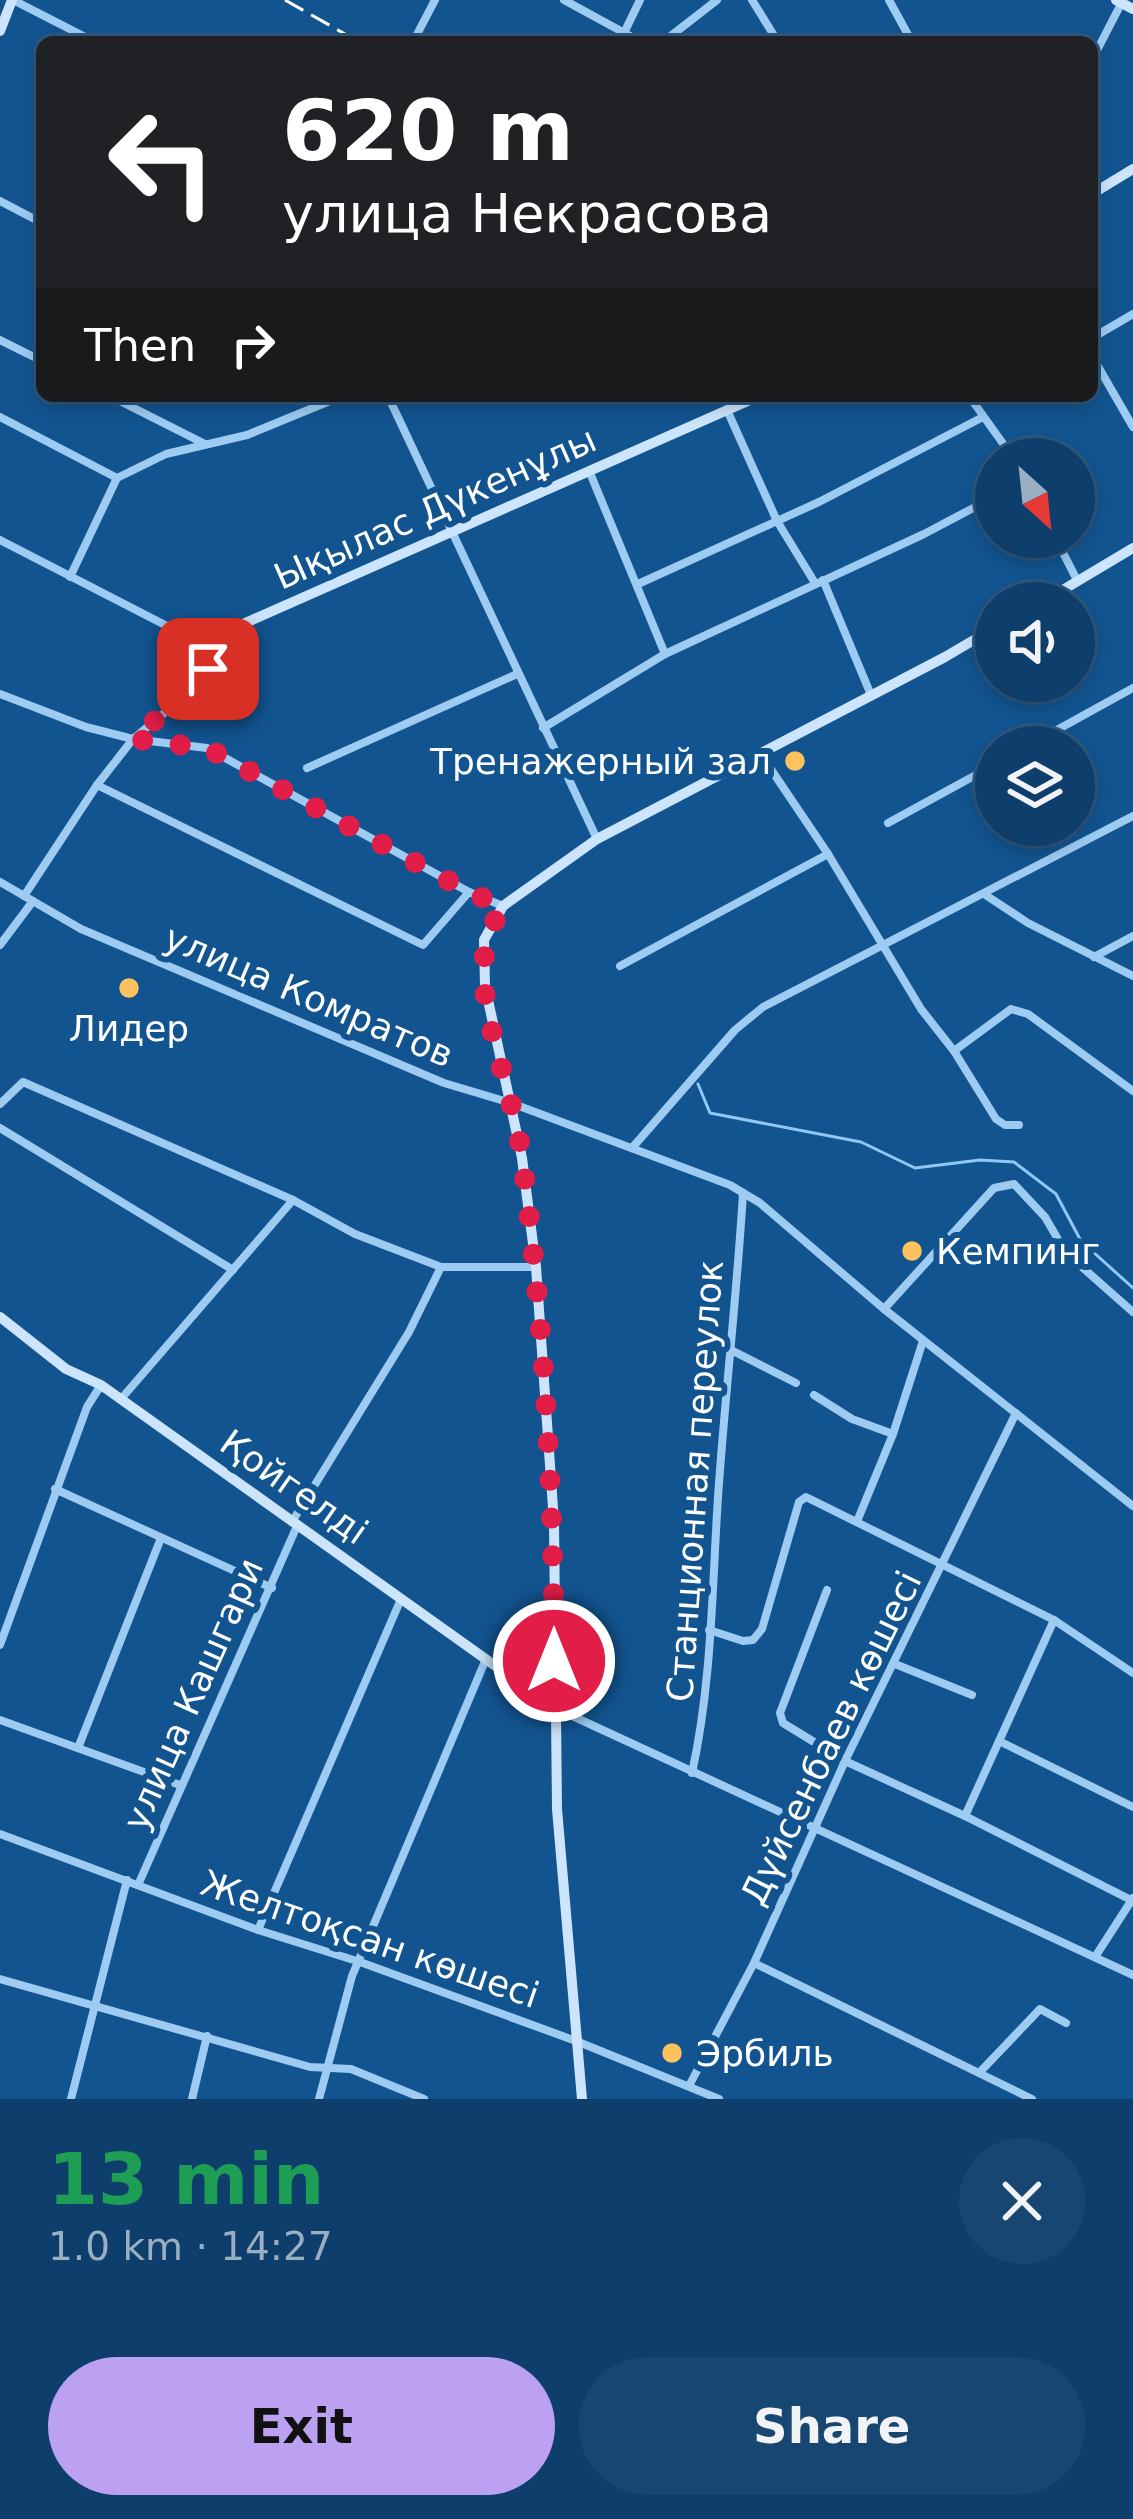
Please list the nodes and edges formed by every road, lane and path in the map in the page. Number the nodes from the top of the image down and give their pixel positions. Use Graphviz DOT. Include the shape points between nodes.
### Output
graph roads {
  1 [pos="13,0"];
  2 [pos="435,0"];
  3 [pos="564,0"];
  4 [pos="640,0"];
  5 [pos="717,0"];
  6 [pos="752,0"];
  7 [pos="889,0"];
  8 [pos="1124,4"];
  9 [pos="0,32"];
  10 [pos="624,32"];
  11 [pos="83,36"];
  12 [pos="416,36"];
  13 [pos="631,36"];
  14 [pos="671,36"];
  15 [pos="774,36"];
  16 [pos="909,36"];
  17 [pos="1098,50"];
  18 [pos="1133,169"];
  19 [pos="1098,190"];
  20 [pos="0,201"];
  21 [pos="36,220"];
  22 [pos="1133,314"];
  23 [pos="1098,334"];
  24 [pos="0,340"];
  25 [pos="36,358"];
  26 [pos="1098,366"];
  27 [pos="122,402"];
  28 [pos="328,402"];
  29 [pos="391,402"];
  30 [pos="746,402"];
  31 [pos="973,402"];
  32 [pos="728,410"];
  33 [pos="0,417"];
  34 [pos="983,417"];
  35 [pos="1133,427"];
  36 [pos="998,438"];
  37 [pos="206,444"];
  38 [pos="590,473"];
  39 [pos="117,478"];
  40 [pos="975,506"];
  41 [pos="777,521"];
  42 [pos="454,534"];
  43 [pos="0,540"];
  44 [pos="1133,548"];
  45 [pos="1065,558"];
  46 [pos="70,577"];
  47 [pos="1076,580"];
  48 [pos="819,582"];
  49 [pos="1073,582"];
  50 [pos="638,584"];
  51 [pos="975,639"];
  52 [pos="200,643"];
  53 [pos="665,653"];
  54 [pos="518,674"];
  55 [pos="1133,688"];
  56 [pos="3,696"];
  57 [pos="872,696"];
  58 [pos="1064,726"];
  59 [pos="543,728"];
  60 [pos="133,739"];
  61 [pos="760,753"];
  62 [pos="307,768"];
  63 [pos="975,776"];
  64 [pos="97,784"];
  65 [pos="1133,816"];
  66 [pos="887,824"];
  67 [pos="597,839"];
  68 [pos="828,854"];
  69 [pos="0,882"];
  70 [pos="469,892"];
  71 [pos="982,893"];
  72 [pos="28,899"];
  73 [pos="502,906"];
  74 [pos="1133,936"];
  75 [pos="0,945"];
  76 [pos="881,945"];
  77 [pos="1094,957"];
  78 [pos="620,966"];
  79 [pos="1133,976"];
  80 [pos="954,1051"];
  81 [pos="1133,1091"];
  82 [pos="511,1103"];
  83 [pos="0,1104"];
  84 [pos="1019,1125"];
  85 [pos="0,1129"];
  86 [pos="632,1148"];
  87 [pos="743,1192"];
  88 [pos="292,1200"];
  89 [pos="441,1267"];
  90 [pos="536,1267"];
  91 [pos="233,1270"];
  92 [pos="884,1309"];
  93 [pos="1133,1312"];
  94 [pos="1,1321"];
  95 [pos="923,1340"];
  96 [pos="733,1350"];
  97 [pos="796,1383"];
  98 [pos="101,1385"];
  99 [pos="814,1395"];
  100 [pos="121,1399"];
  101 [pos="1016,1413"];
  102 [pos="893,1434"];
  103 [pos="55,1489"];
  104 [pos="1133,1506"];
  105 [pos="858,1519"];
  106 [pos="294,1524"];
  107 [pos="161,1538"];
  108 [pos="944,1564"];
  109 [pos="272,1588"];
  110 [pos="827,1590"];
  111 [pos="401,1599"];
  112 [pos="1054,1620"];
  113 [pos="710,1630"];
  114 [pos="0,1645"];
  115 [pos="486,1659"];
  116 [pos="895,1664"];
  117 [pos="1133,1673"];
  118 [pos="972,1695"];
  119 [pos="554,1707"];
  120 [pos="0,1720"];
  121 [pos="999,1741"];
  122 [pos="78,1748"];
  123 [pos="845,1761"];
  124 [pos="692,1773"];
  125 [pos="180,1785"];
  126 [pos="1133,1807"];
  127 [pos="965,1816"];
  128 [pos="816,1829"];
  129 [pos="0,1834"];
  130 [pos="127,1880"];
  131 [pos="138,1885"];
  132 [pos="1132,1899"];
  133 [pos="258,1930"];
  134 [pos="1095,1957"];
  135 [pos="360,1962"];
  136 [pos="754,1963"];
  137 [pos="1133,1975"];
  138 [pos="1,1982"];
  139 [pos="97,2006"];
  140 [pos="1066,2023"];
  141 [pos="206,2036"];
  142 [pos="576,2041"];
  143 [pos="326,2067"];
  144 [pos="980,2072"];
  145 [pos="690,2084"];
  146 [pos="703,2094"];
  147 [pos="71,2099"];
  148 [pos="193,2099"];
  149 [pos="319,2099"];
  150 [pos="424,2099"];
  151 [pos="582,2099"];
  152 [pos="719,2099"];
  153 [pos="1033,2099"];
  1 -- 9 [label="main road"];
  1 -- 11 [label="street"];
  2 -- 12 [label="street"];
  3 -- 10 [label="street"];
  4 -- 10 [label="street"];
  5 -- 14 [label="street"];
  6 -- 15 [label="street"];
  7 -- 16 [label="street"];
  8 -- 17 [label="street"];
  10 -- 13 [label="street"];
  18 -- 19 [label="main road"];
  20 -- 21 [label="street"];
  22 -- 23 [label="street"];
  24 -- 25 [label="street"];
  26 -- 35 [label="street"];
  27 -- 37 [label="street"];
  28 -- 37 [label="street"];
  29 -- 42 [label="street"];
  30 -- 32 [label="main road, Ықылас Дүкенұлы"];
  31 -- 34 [label="street"];
  32 -- 38 [label="main road, Ықылас Дүкенұлы"];
  32 -- 41 [label="street"];
  33 -- 39 [label="street"];
  34 -- 36 [label="street"];
  34 -- 41 [label="street"];
  37 -- 39 [label="street"];
  38 -- 42 [label="main road, Ықылас Дүкенұлы"];
  38 -- 50 [label="street"];
  39 -- 46 [label="street"];
  40 -- 48 [label="street"];
  41 -- 48 [label="street"];
  41 -- 50 [label="street"];
  42 -- 52 [label="main road, Ықылас Дүкенұлы"];
  42 -- 54 [label="street"];
  43 -- 46 [label="street"];
  44 -- 47 [label="main road"];
  45 -- 47 [label="street"];
  46 -- 52 [label="street"];
  47 -- 49 [label="main road"];
  48 -- 53 [label="street"];
  48 -- 57 [label="street"];
  50 -- 53 [label="street"];
  51 -- 57 [label="main road"];
  52 -- 60 [label="street" via="203,680"];
  53 -- 59 [label="street"];
  54 -- 59 [label="street"];
  54 -- 62 [label="street"];
  55 -- 58 [label="street"];
  56 -- 60 [label="street"];
  57 -- 61 [label="main road"];
  59 -- 67 [label="street"];
  60 -- 64 [label="street"];
  60 -- 70 [label="street" via="207,748"];
  61 -- 67 [label="main road"];
  61 -- 68 [label="street"];
  63 -- 66 [label="street"];
  64 -- 70 [label="street" via="423,945"];
  64 -- 72 [label="street"];
  65 -- 71 [label="street"];
  67 -- 73 [label="main road"];
  68 -- 76 [label="street"];
  68 -- 78 [label="street"];
  69 -- 72 [label="street, улица Комратов"];
  70 -- 73 [label="street"];
  71 -- 76 [label="street"];
  71 -- 77 [label="street"];
  72 -- 75 [label="street"];
  72 -- 82 [label="street, улица Комратов" via="423,1074"];
  73 -- 82 [label="main road" via="484,940 484,986"];
  74 -- 77 [label="street"];
  76 -- 80 [label="street"];
  76 -- 86 [label="street" via="763,1007"];
  77 -- 79 [label="street"];
  80 -- 81 [label="street" via="1011,1010 1042,1023"];
  80 -- 84 [label="street" via="996,1119"];
  82 -- 86 [label="street, улица Комратов"];
  82 -- 90 [label="main road"];
  83 -- 88 [label="street" via="23,1082"];
  85 -- 91 [label="street"];
  86 -- 87 [label="street, улица Комратов"];
  87 -- 92 [label="street, улица Комратов"];
  87 -- 96 [label="street, Станционная переулок"];
  88 -- 89 [label="street"];
  88 -- 91 [label="street"];
  89 -- 90 [label="street"];
  89 -- 106 [label="street, улица Кашгари"];
  90 -- 119 [label="main road" via="554,1522"];
  91 -- 100 [label="street"];
  92 -- 93 [label="street" via="994,1188 1014,1184 1066,1253"];
  92 -- 95 [label="street, улица Комратов"];
  94 -- 98 [label="main road, Қойгелді"];
  95 -- 101 [label="street, улица Комратов"];
  95 -- 102 [label="street"];
  96 -- 97 [label="street"];
  96 -- 113 [label="street, Станционная переулок"];
  98 -- 100 [label="main road, Қойгелді"];
  98 -- 103 [label="street"];
  99 -- 102 [label="street"];
  100 -- 106 [label="main road, Қойгелді"];
  101 -- 104 [label="street, улица Комратов"];
  101 -- 108 [label="street, Дүйсенбаев көшесі"];
  102 -- 105 [label="street"];
  103 -- 107 [label="street"];
  103 -- 114 [label="street"];
  105 -- 108 [label="street"];
  105 -- 113 [label="street" via="814,1498 800,1502 761,1629 753,1640"];
  106 -- 109 [label="street, улица Кашгари"];
  106 -- 111 [label="main road, Қойгелді"];
  107 -- 109 [label="street"];
  107 -- 122 [label="street"];
  108 -- 112 [label="street"];
  108 -- 116 [label="street, Дүйсенбаев көшесі"];
  109 -- 125 [label="street, улица Кашгари"];
  110 -- 123 [label="street" via="780,1719"];
  111 -- 115 [label="main road, Қойгелді"];
  111 -- 133 [label="street"];
  112 -- 117 [label="street"];
  112 -- 121 [label="street"];
  113 -- 124 [label="street, Станционная переулок"];
  115 -- 119 [label="main road, Қойгелді"];
  115 -- 135 [label="street"];
  116 -- 118 [label="street"];
  116 -- 123 [label="street, Дүйсенбаев көшесі"];
  119 -- 124 [label="street"];
  119 -- 142 [label="main road"];
  120 -- 122 [label="street"];
  121 -- 126 [label="street"];
  121 -- 127 [label="street"];
  122 -- 125 [label="street"];
  123 -- 127 [label="street"];
  123 -- 128 [label="street, Дүйсенбаев көшесі"];
  124 -- 128 [label="street"];
  125 -- 131 [label="street, улица Кашгари"];
  127 -- 132 [label="street"];
  128 -- 134 [label="street"];
  128 -- 136 [label="street, Дүйсенбаев көшесі"];
  129 -- 130 [label="street, Желтоқсан көшесі"];
  130 -- 131 [label="street, Желтоқсан көшесі"];
  130 -- 139 [label="street, улица Кашгари"];
  131 -- 133 [label="street, Желтоқсан көшесі"];
  132 -- 134 [label="street"];
  133 -- 135 [label="street, Желтоқсан көшесі"];
  134 -- 137 [label="street"];
  135 -- 142 [label="street, Желтоқсан көшесі"];
  135 -- 143 [label="street"];
  136 -- 144 [label="street"];
  136 -- 145 [label="street, Дүйсенбаев көшесі"];
  138 -- 139 [label="street"];
  139 -- 141 [label="street"];
  139 -- 147 [label="street, улица Кашгари"];
  140 -- 144 [label="street" via="1040,2009"];
  141 -- 143 [label="street"];
  141 -- 148 [label="street"];
  142 -- 145 [label="street, Желтоқсан көшесі"];
  142 -- 151 [label="main road"];
  143 -- 149 [label="street"];
  143 -- 150 [label="street"];
  144 -- 153 [label="street"];
  145 -- 146 [label="street, Желтоқсан көшесі"];
  146 -- 152 [label="street, Желтоқсан көшесі"];
}
